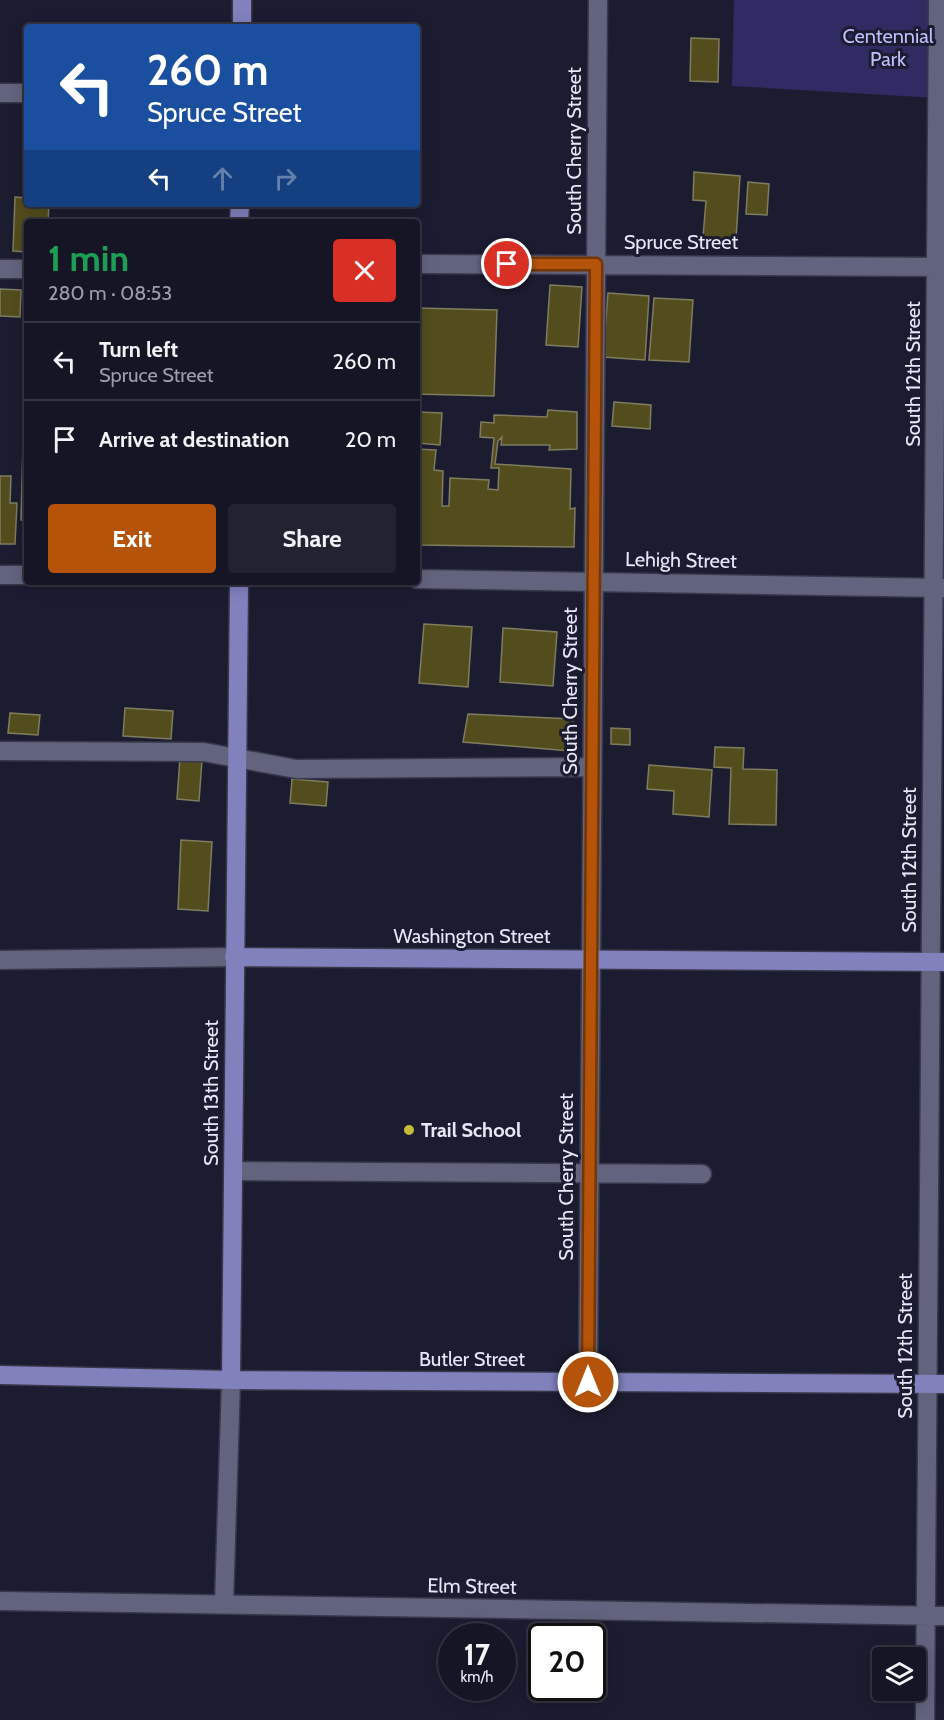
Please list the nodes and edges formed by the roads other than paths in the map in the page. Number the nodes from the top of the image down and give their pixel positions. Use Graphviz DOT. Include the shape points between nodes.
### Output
graph roads {
  1 [pos="242,0"];
  2 [pos="598,0"];
  3 [pos="938,0"];
  4 [pos="242,24"];
  5 [pos="0,93"];
  6 [pos="24,93"];
  7 [pos="420,264"];
  8 [pos="596,264"];
  9 [pos="940,267"];
  10 [pos="0,269"];
  11 [pos="24,269"];
  12 [pos="0,575"];
  13 [pos="24,575"];
  14 [pos="420,579"];
  15 [pos="594,581"];
  16 [pos="239,585"];
  17 [pos="939,588"];
  18 [pos="0,752"];
  19 [pos="236,758"];
  20 [pos="592,767"];
  21 [pos="234,957"];
  22 [pos="0,960"];
  23 [pos="591,960"];
  24 [pos="937,962"];
  25 [pos="233,1171"];
  26 [pos="589,1172"];
  27 [pos="702,1174"];
  28 [pos="0,1375"];
  29 [pos="231,1380"];
  30 [pos="588,1382"];
  31 [pos="936,1384"];
  32 [pos="0,1601"];
  33 [pos="224,1604"];
  34 [pos="935,1616"];
  35 [pos="925,1720"];
  1 -- 4 [label="main road"];
  2 -- 8 [label="street, South Cherry Street"];
  3 -- 9 [label="street, South 12th Street"];
  5 -- 6 [label="street"];
  7 -- 8 [label="street, Spruce Street"];
  8 -- 9 [label="street, Spruce Street"];
  8 -- 15 [label="street, South Cherry Street"];
  9 -- 17 [label="street, South 12th Street"];
  10 -- 11 [label="street"];
  12 -- 13 [label="street"];
  14 -- 15 [label="street, Lehigh Street"];
  15 -- 17 [label="street, Lehigh Street"];
  15 -- 20 [label="street, South Cherry Street"];
  16 -- 19 [label="main road, South 13th Street"];
  17 -- 24 [label="street, South 12th Street"];
  18 -- 19 [label="street" via="204,752"];
  19 -- 20 [label="street" via="296,769"];
  19 -- 21 [label="main road, South 13th Street"];
  20 -- 23 [label="street, South Cherry Street"];
  21 -- 22 [label="street, Washington Street"];
  21 -- 23 [label="main road, Washington Street"];
  21 -- 25 [label="main road, South 13th Street"];
  23 -- 24 [label="main road, Washington Street"];
  23 -- 26 [label="street, South Cherry Street"];
  24 -- 31 [label="street, South 12th Street"];
  25 -- 26 [label="street"];
  25 -- 29 [label="main road, South 13th Street"];
  26 -- 27 [label="street"];
  26 -- 30 [label="street, South Cherry Street"];
  28 -- 29 [label="main road, Butler Street"];
  29 -- 30 [label="main road, Butler Street"];
  29 -- 33 [label="street, South 13th Street"];
  30 -- 31 [label="main road, Butler Street"];
  31 -- 34 [label="street, South 12th Street"];
  32 -- 33 [label="street, Elm Street"];
  33 -- 34 [label="street, Elm Street"];
  34 -- 35 [label="street, South 12th Street"];
}
